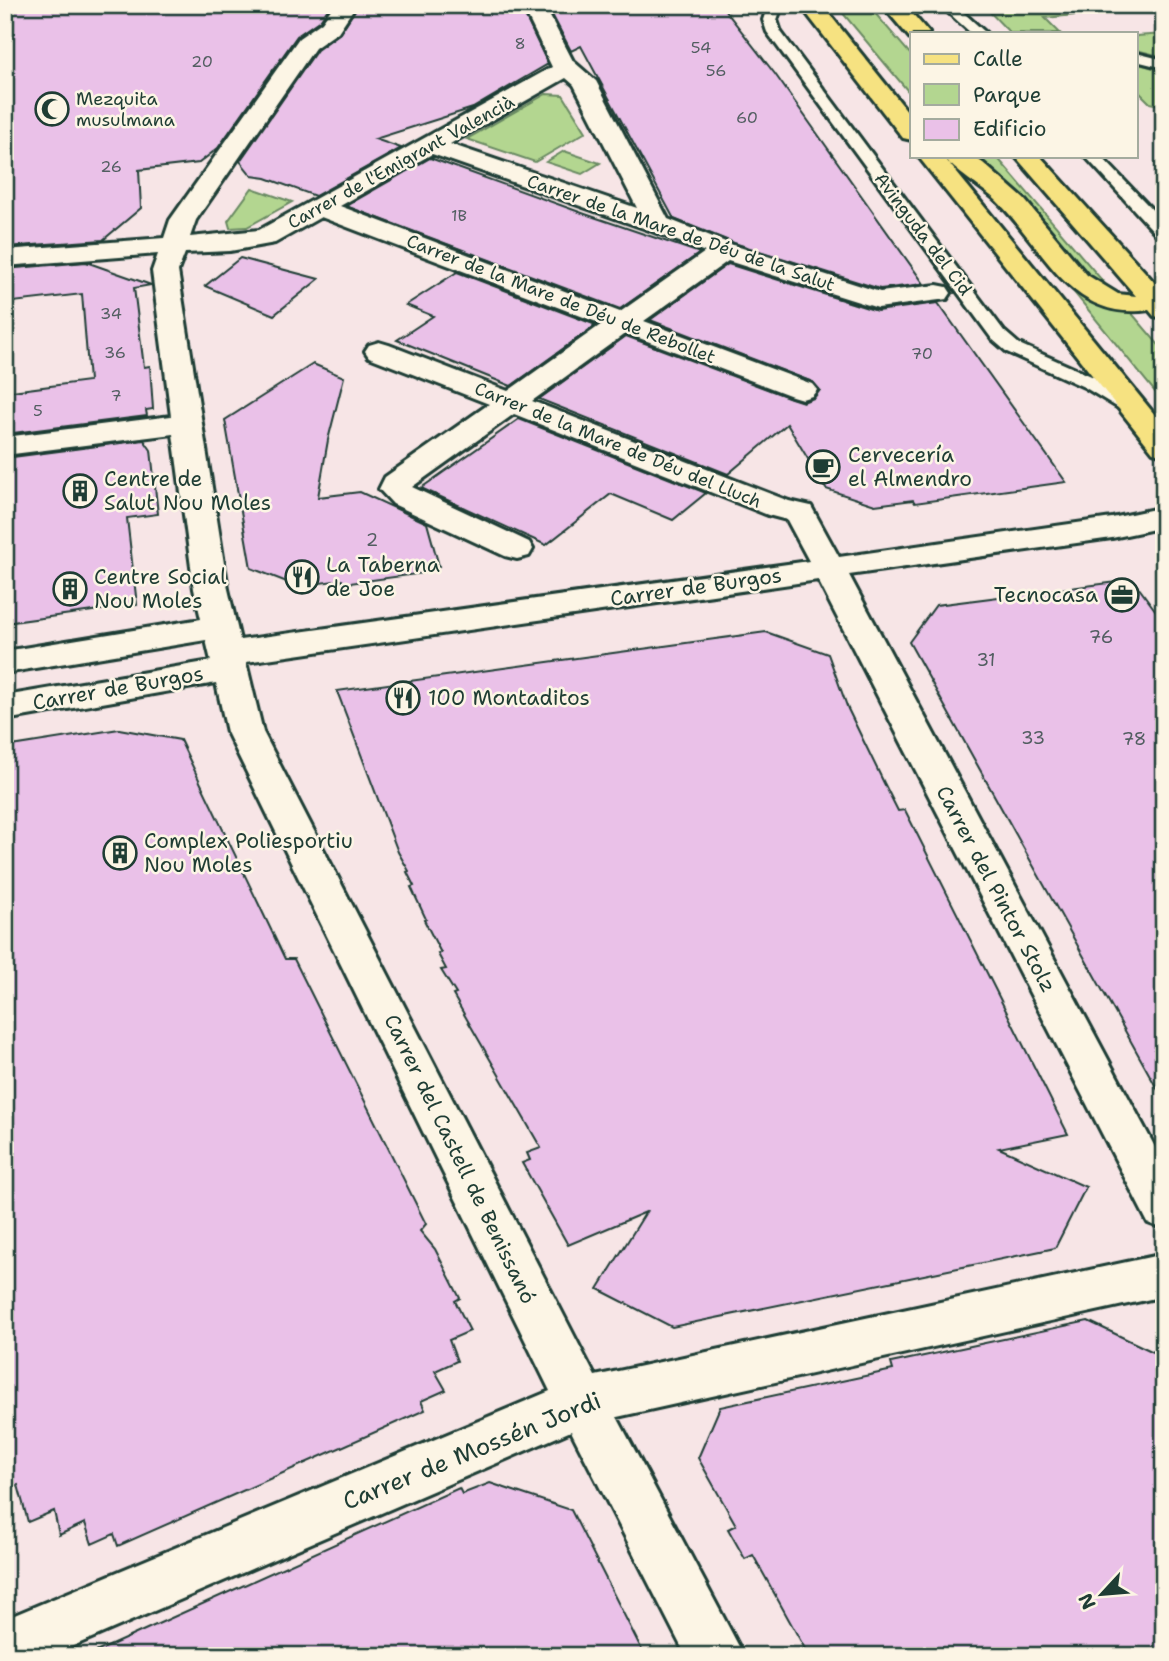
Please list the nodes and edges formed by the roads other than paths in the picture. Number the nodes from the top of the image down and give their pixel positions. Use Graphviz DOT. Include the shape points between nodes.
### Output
graph roads {
  1 [pos="345,5"];
  2 [pos="533,5"];
  3 [pos="775,5"];
  4 [pos="811,5"];
  5 [pos="893,5"];
  6 [pos="947,5"];
  7 [pos="917,32"];
  8 [pos="978,32"];
  9 [pos="1138,58"];
  10 [pos="1164,64"];
  11 [pos="564,65"];
  12 [pos="909,128"];
  13 [pos="429,145"];
  14 [pos="932,158"];
  15 [pos="959,158"];
  16 [pos="1029,158"];
  17 [pos="1095,158"];
  18 [pos="320,208"];
  19 [pos="658,224"];
  20 [pos="1164,232"];
  21 [pos="174,244"];
  22 [pos="724,251"];
  23 [pos="5,258"];
  24 [pos="937,293"];
  25 [pos="1161,302"];
  26 [pos="623,321"];
  27 [pos="379,351"];
  28 [pos="802,390"];
  29 [pos="509,401"];
  30 [pos="1132,408"];
  31 [pos="186,424"];
  32 [pos="5,446"];
  33 [pos="1164,446"];
  34 [pos="1164,517"];
  35 [pos="517,550"];
  36 [pos="828,569"];
  37 [pos="226,649"];
  38 [pos="5,662"];
  39 [pos="5,708"];
  40 [pos="1164,1209"];
  41 [pos="1164,1275"];
  42 [pos="581,1402"];
  43 [pos="5,1647"];
  44 [pos="716,1656"];
  1 -- 21 [label="street, Carrer del Castell de Benissanó" via="330,27 307,43 183,220"];
  2 -- 11 [label="street"];
  3 -- 30 [label="lane, Avinguda del Cid" via="770,20 774,32 998,335 1013,348 1091,383"];
  4 -- 12 [label="main road"];
  5 -- 7 [label="main road"];
  6 -- 8 [label="lane"];
  9 -- 10 [label="lane"];
  11 -- 13 [label="street, Carrer de l'Emigrant Valencià" via="546,81"];
  11 -- 19 [label="street" via="584,81"];
  13 -- 18 [label="street, Carrer de l'Emigrant Valencià"];
  13 -- 19 [label="street, Carrer de la Mare de Déu de la Salut"];
  14 -- 30 [label="main road, Avinguda del Cid"];
  15 -- 25 [label="main road" via="1020,211 1084,289 1118,305"];
  16 -- 25 [label="main road"];
  17 -- 20 [label="lane"];
  18 -- 21 [label="street, Carrer de l'Emigrant Valencià" via="266,237"];
  18 -- 26 [label="street, Carrer de la Mare de Déu de Rebollet"];
  19 -- 22 [label="street, Carrer de la Mare de Déu de la Salut"];
  21 -- 23 [label="street, Carrer de l'Emigrant Valencià"];
  21 -- 31 [label="street, Carrer del Castell de Benissanó" via="165,271"];
  22 -- 24 [label="street, Carrer de la Mare de Déu de la Salut" via="878,300"];
  22 -- 26 [label="street"];
  26 -- 28 [label="street, Carrer de la Mare de Déu de Rebollet"];
  26 -- 29 [label="street"];
  27 -- 29 [label="street, Carrer de la Mare de Déu del Lluch"];
  29 -- 35 [label="street" via="401,479 395,489"];
  29 -- 36 [label="street, Carrer de la Mare de Déu del Lluch" via="800,513"];
  30 -- 33 [label="main road, Avinguda del Cid"];
  31 -- 32 [label="street"];
  31 -- 37 [label="street, Carrer del Castell de Benissanó" via="211,589"];
  34 -- 36 [label="street, Carrer de Burgos"];
  36 -- 37 [label="street, Carrer de Burgos"];
  36 -- 40 [label="street, Carrer del Pintor Stolz"];
  37 -- 38 [label="street, Carrer de Burgos"];
  37 -- 39 [label="street, Carrer de Burgos"];
  37 -- 42 [label="street, Carrer del Castell de Benissanó" via="245,732"];
  41 -- 42 [label="street, Carrer de Mossén Jordi"];
  42 -- 43 [label="street, Carrer de Mossén Jordi"];
  42 -- 44 [label="street, Carrer del Castell de Benissanó"];
}
